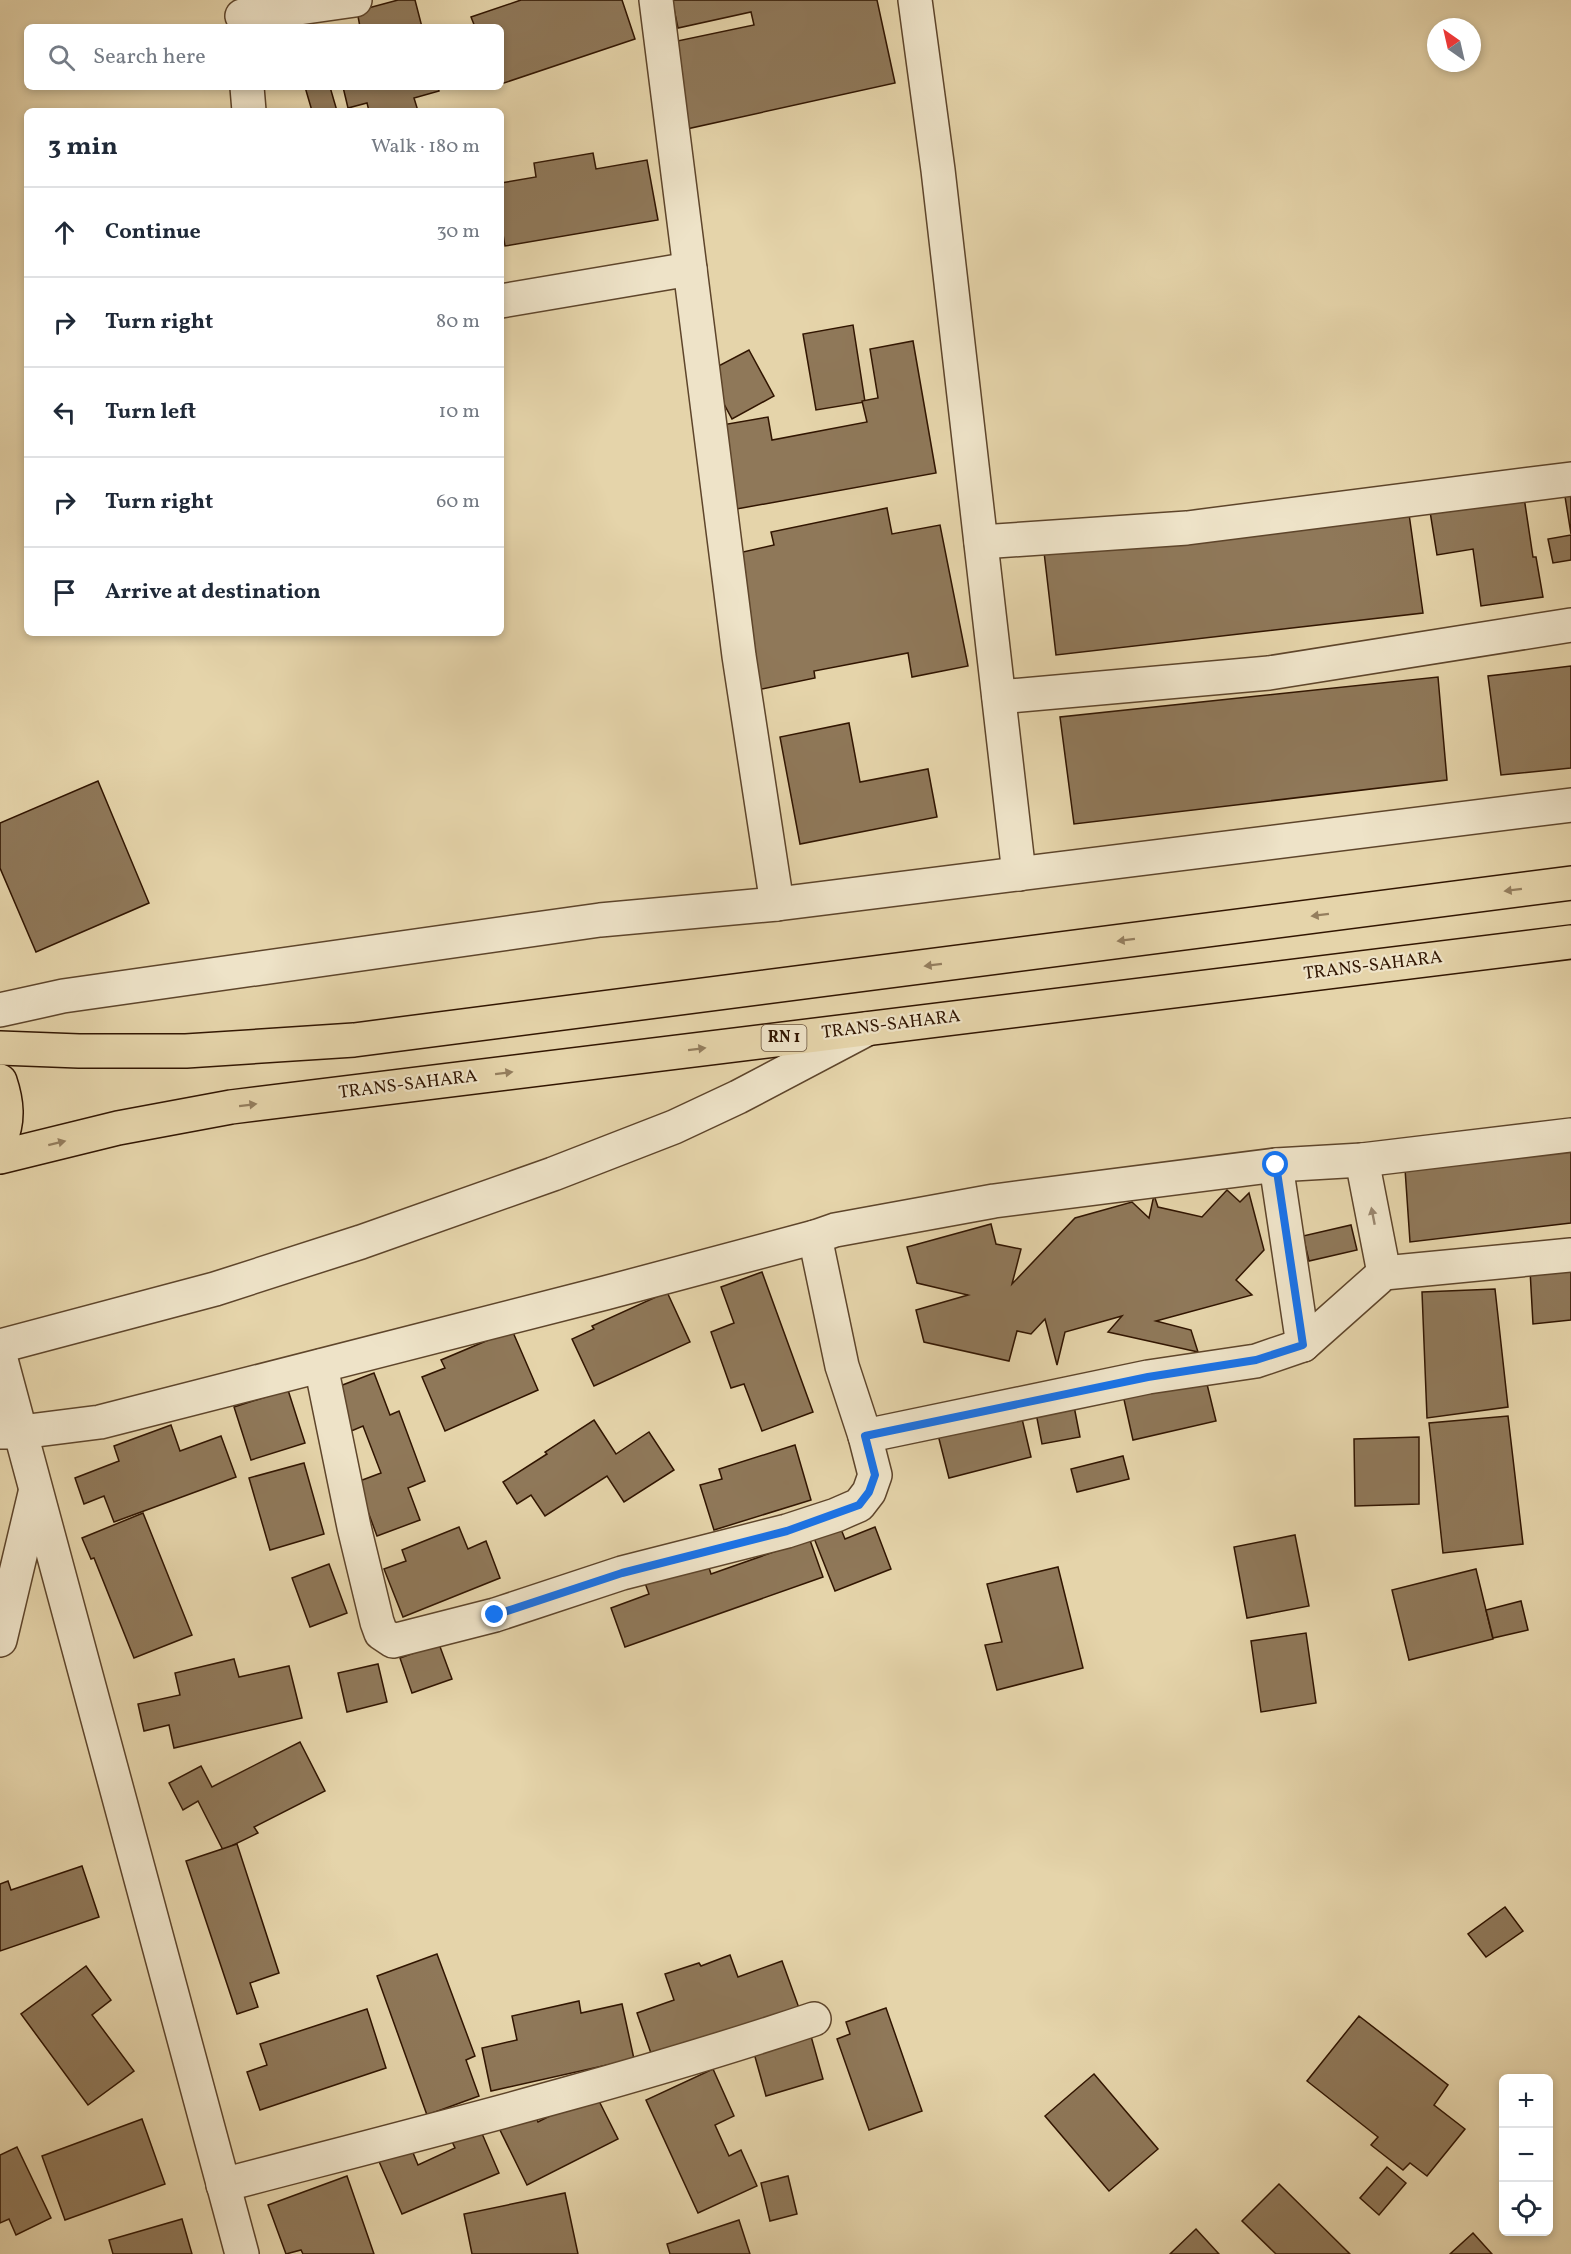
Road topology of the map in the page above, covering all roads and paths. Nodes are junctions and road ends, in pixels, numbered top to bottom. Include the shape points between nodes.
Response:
1 (355, 0) edge
2 (656, 0) edge
3 (915, 0) edge
4 (242, 14) edge
5 (247, 90) edge
6 (249, 108) edge
7 (690, 269) junction
8 (504, 300) edge
9 (1571, 479) edge
10 (981, 542) junction
11 (1571, 625) edge
12 (999, 697) junction
13 (1571, 805) edge
14 (1019, 874) junction
15 (1571, 883) edge
16 (777, 904) junction
17 (1571, 942) edge
18 (0, 1010) edge
19 (871, 1027) junction
20 (0, 1048) edge
21 (0, 1081) edge
22 (1571, 1136) edge
23 (0, 1141) edge
24 (0, 1157) edge
25 (1362, 1160) junction
26 (1276, 1165) junction
27 (815, 1237) junction
28 (1571, 1255) edge
29 (1384, 1273) junction
30 (1303, 1345) junction
31 (0, 1346) edge
32 (0, 1356) edge
33 (321, 1366) junction
34 (10, 1432) edge
35 (865, 1436) junction
36 (36, 1488) junction
37 (0, 1640) edge
38 (814, 2019) dead end
39 (224, 2185) junction
40 (242, 2254) edge

1 - 4 street
2 - 7 street
3 - 10 street
5 - 6 street
7 - 8 street
7 - 16 street via 739,656
9 - 10 street via 1187,528
10 - 12 street
11 - 12 street via 1269,673
12 - 14 street
13 - 14 street
14 - 16 street
15 -> 20 highway via 354,1040 175,1051
16 - 18 street via 600,920 63,996
17 - 19 highway, TRANS-SAHARA / RN 1
24 -> 19 highway, TRANS-SAHARA / RN 1 via 118,1128 231,1107
19 - 31 street via 674,1127 553,1174 215,1289
21 - 23 highway via 7,1113
22 - 25 street
25 - 26 street
29 -> 25 street
26 - 27 street via 994,1201
26 - 30 street
27 - 33 street
27 - 35 street via 842,1366
28 - 29 street
29 - 30 street
30 - 35 street via 1256,1360 1148,1377
32 - 34 street
33 - 34 street via 100,1422
33 - 35 street via 377,1622 381,1633 393,1641 495,1615 622,1573 787,1531 843,1512 859,1505 875,1475
34 - 36 street
36 - 37 street
36 - 39 street
38 - 39 street via 590,2088
39 - 40 street

